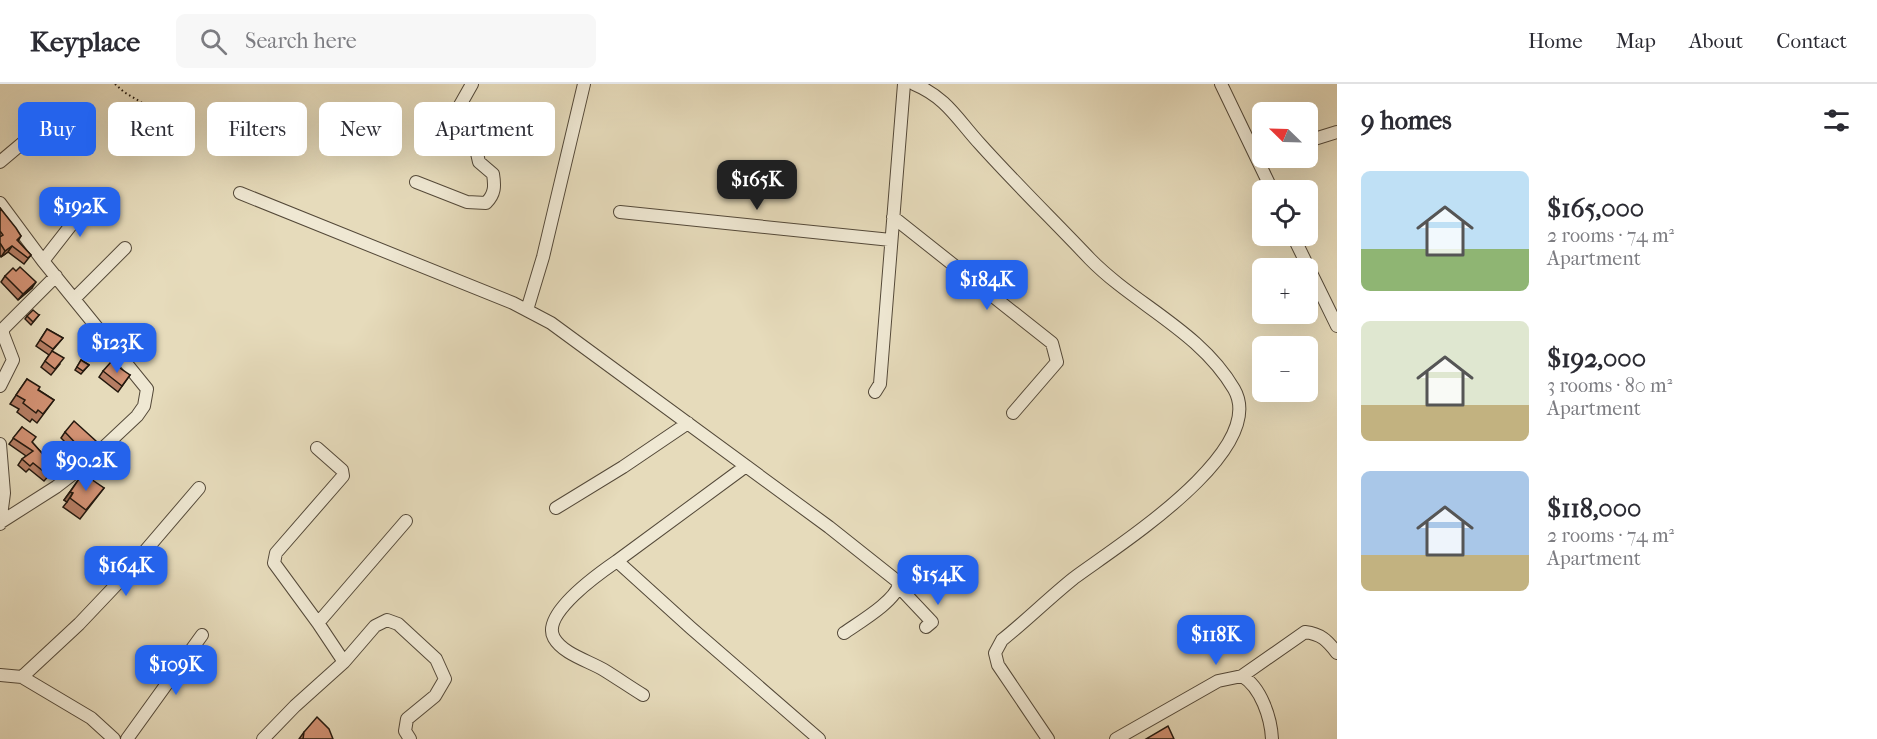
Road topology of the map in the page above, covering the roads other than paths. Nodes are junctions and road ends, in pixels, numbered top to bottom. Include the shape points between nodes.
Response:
1 (472, 84) edge
2 (584, 84) edge
3 (904, 84) edge
4 (914, 84) edge
5 (1221, 84) edge
6 (1337, 132) edge
7 (1318, 138) edge
8 (18, 147) edge
9 (0, 162) edge
10 (1267, 180) edge
11 (416, 182) dead end
12 (240, 193) dead end
13 (93, 197) dead end
14 (0, 203) edge
15 (620, 212) dead end
16 (892, 217) junction
17 (891, 240) junction
18 (1298, 246) edge
19 (125, 248) dead end
20 (43, 261) junction
21 (56, 276) junction
22 (74, 298) junction
23 (527, 310) junction
24 (1337, 326) edge
25 (0, 386) edge
26 (875, 392) dead end
27 (1013, 413) dead end
28 (688, 423) junction
29 (0, 444) edge
30 (317, 448) dead end
31 (747, 466) junction
32 (199, 488) dead end
33 (556, 508) dead end
34 (406, 521) dead end
35 (0, 523) edge
36 (617, 561) junction
37 (898, 586) junction
38 (318, 623) junction
39 (926, 627) dead end
40 (844, 633) dead end
41 (202, 635) dead end
42 (1337, 653) edge
43 (344, 662) junction
44 (0, 675) edge
45 (1242, 676) junction
46 (22, 677) junction
47 (643, 695) dead end
48 (114, 739) edge
49 (127, 739) edge
50 (263, 739) edge
51 (410, 739) edge
52 (819, 739) edge
53 (1048, 739) edge
54 (1116, 739) edge
55 (1272, 739) edge

1 - 11 street via 459,107 471,127 479,162 493,174 495,190 490,199 486,203 467,202
2 - 23 street
3 - 16 street
4 - 53 street via 940,98 1104,273 1214,360 1235,390 1239,403 1237,422 1226,444 1185,494 1002,640 995,653 998,665
5 - 10 street
6 - 7 street
8 - 9 street
12 - 23 street
13 - 20 street
14 - 20 street
15 - 17 street
16 - 17 street
16 - 27 street via 1052,343 1057,362
17 - 26 street via 880,384
18 - 24 street
19 - 22 street
20 - 21 street
21 - 22 street
21 - 25 street via 3,329 13,360
22 - 35 street via 147,389 144,406 87,463
23 - 28 street via 570,335
28 - 31 street
28 - 33 street
29 - 35 street via 4,493
30 - 38 street via 342,470 343,476 276,553 274,563
31 - 36 street
31 - 37 street via 893,577
32 - 46 street via 116,585
34 - 38 street
36 - 47 street via 575,593 554,622 553,635 567,649
36 - 52 street
37 - 39 street via 933,622
37 - 40 street via 897,592
38 - 43 street
41 - 49 street
42 - 45 street via 1325,638 1305,632
43 - 50 street
43 - 51 street via 375,626 387,620 398,624 436,659 445,679 435,696 407,719 405,731
44 - 46 street
45 - 54 street via 1218,681
45 - 55 street via 1251,681 1262,700
46 - 48 street via 91,718

